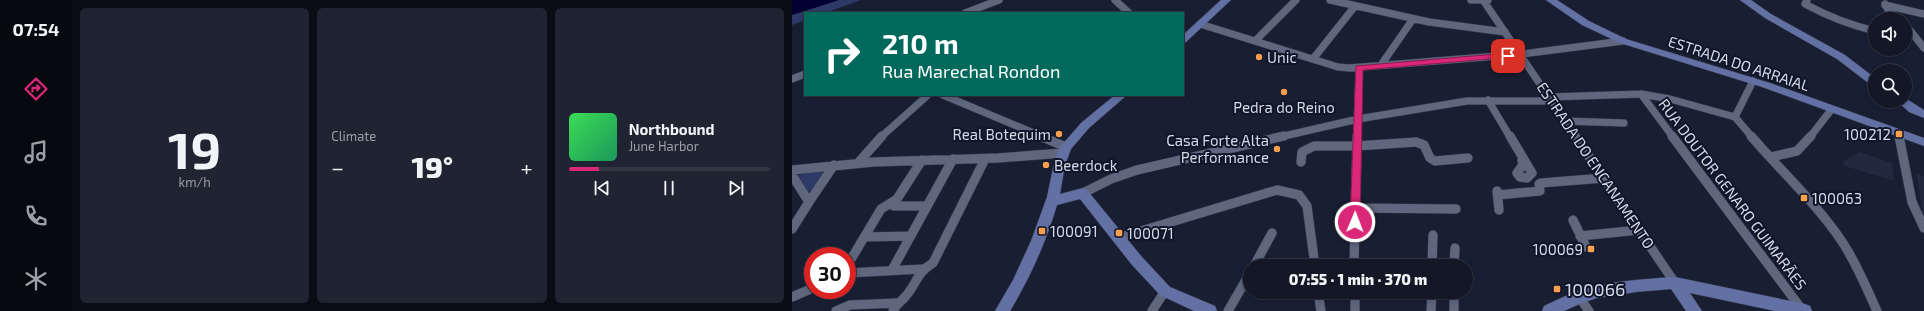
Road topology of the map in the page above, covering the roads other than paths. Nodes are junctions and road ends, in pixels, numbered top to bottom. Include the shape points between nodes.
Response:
1 (999, 0) edge
2 (1115, 0) edge
3 (1226, 0) edge
4 (1296, 0) edge
5 (1330, 0) edge
6 (1471, 0) edge
7 (1485, 0) edge
8 (1551, 0) edge
9 (1745, 0) edge
10 (1807, 2) edge
11 (1884, 3) edge
12 (1355, 6) junction
13 (968, 12) edge
14 (1128, 12) edge
15 (1890, 12) edge
16 (1924, 14) edge
17 (1413, 18) junction
18 (1200, 24) junction
19 (1868, 29) edge
20 (1505, 32) junction
21 (1912, 34) edge
22 (1912, 38) edge
23 (1184, 39) edge
24 (1916, 39) junction
25 (1255, 41) junction
26 (1623, 41) junction
27 (1924, 48) edge
28 (1522, 54) junction
29 (1313, 59) junction
30 (1381, 66) junction
31 (1359, 68) junction
32 (804, 74) edge
33 (792, 79) edge
34 (1868, 79) edge
35 (1753, 81) junction
36 (1641, 94) junction
37 (927, 96) edge
38 (945, 96) edge
39 (1121, 96) edge
40 (1551, 99) junction
41 (1488, 100) junction
42 (1912, 108) edge
43 (1831, 110) junction
44 (1924, 114) edge
45 (1735, 117) junction
46 (1358, 119) junction
47 (1565, 121) junction
48 (1624, 123) dead end
49 (1899, 134) junction
50 (1924, 142) edge
51 (1356, 146) junction
52 (1064, 150) junction
53 (1771, 157) junction
54 (1468, 158) dead end
55 (953, 159) junction
56 (985, 159) junction
57 (922, 160) junction
58 (1522, 160) dead end
59 (1301, 162) dead end
60 (858, 163) junction
61 (834, 165) junction
62 (792, 170) edge
63 (792, 175) edge
64 (1604, 178) junction
65 (1083, 193) junction
66 (1054, 196) junction
67 (809, 202) junction
68 (890, 204) junction
69 (928, 206) junction
70 (1356, 208) junction
71 (1456, 210) dead end
72 (1499, 210) dead end
73 (1573, 220) dead end
74 (1924, 228) edge
75 (792, 229) edge
76 (1639, 230) junction
77 (1272, 233) dead end
78 (1433, 235) dead end
79 (911, 236) junction
80 (1580, 236) junction
81 (865, 238) junction
82 (1118, 238) junction
83 (1586, 247) dead end
84 (1456, 248) dead end
85 (856, 252) edge
86 (1258, 259) edge
87 (1314, 259) edge
88 (1354, 259) edge
89 (1432, 259) edge
90 (1455, 259) edge
91 (923, 269) junction
92 (892, 270) junction
93 (856, 272) edge
94 (1674, 283) junction
95 (1243, 285) edge
96 (1165, 291) junction
97 (804, 292) edge
98 (792, 297) edge
99 (1579, 297) junction
100 (1319, 299) edge
101 (1355, 299) edge
102 (1432, 299) edge
103 (1454, 299) edge
104 (895, 307) edge
105 (836, 311) edge
106 (1002, 311) edge
107 (1152, 311) edge
108 (1210, 311) edge
109 (1228, 311) edge
110 (1321, 311) edge
111 (1355, 311) edge
112 (1431, 311) edge
113 (1454, 311) edge
114 (1549, 311) edge
115 (1589, 311) edge
116 (1694, 311) edge
117 (1804, 311) edge
118 (1877, 311) edge

1 - 13 street
2 - 14 street
3 - 18 main road
4 - 25 street
5 - 12 street
6 - 7 street
7 - 20 street, ESTRADA DO ENCANAMENTO
8 - 26 main road, ESTRADA DO ARRAIAL via 1583,23
9 - 34 main road via 1840,57
10 - 19 street via 1844,22
11 - 15 street
11 - 16 street
12 - 17 street
12 - 29 street
17 - 20 street
17 - 30 street
18 - 23 main road
18 - 25 street
20 - 28 street, ESTRADA DO ENCANAMENTO
21 - 24 street
22 - 24 street
24 - 27 street
25 - 29 street
26 - 28 street
26 - 35 main road, ESTRADA DO ARRAIAL
28 - 30 street
28 - 40 street, ESTRADA DO ENCANAMENTO
29 - 31 street via 1338,67
30 - 31 street
31 - 46 street
32 - 33 street
35 - 43 main road, ESTRADA DO ARRAIAL
35 - 45 street
36 - 40 street
36 - 45 street via 1670,99
36 - 117 street, RUA DOUTOR GENARO GUIMARÃES
37 - 60 street via 878,140
38 - 52 street
39 - 52 main road via 1074,137
40 - 41 street
40 - 47 street, ESTRADA DO ENCANAMENTO
41 - 46 street
41 - 58 street
42 - 44 main road
43 - 49 main road, ESTRADA DO ARRAIAL
43 - 53 street via 1797,151
45 - 53 street
46 - 51 street
46 - 65 street via 1137,170
47 - 48 street
47 - 64 street, ESTRADA DO ENCANAMENTO
49 - 50 main road, ESTRADA DO ARRAIAL
49 - 74 street via 1912,202
51 - 54 street via 1418,142 1424,145 1430,158 1435,162
51 - 59 street via 1310,148 1302,152
51 - 70 street
52 - 56 street
52 - 66 main road
53 - 118 street via 1841,240
55 - 56 street
55 - 57 street
55 - 69 street
56 - 91 street via 935,260
57 - 60 street
57 - 68 street via 897,199
60 - 61 street
61 - 62 street
61 - 67 street
63 - 67 street
64 - 72 street via 1541,183 1540,191 1497,193
64 - 76 street, ESTRADA DO ENCANAMENTO
65 - 66 main road
65 - 82 main road
66 - 106 main road via 1029,262
67 - 75 street
68 - 69 street
68 - 81 street via 881,209
69 - 79 street
70 - 71 street
70 - 88 street
73 - 80 street
76 - 80 street
76 - 94 street, ESTRADA DO ENCANAMENTO
77 - 86 street
78 - 89 street
79 - 81 street
79 - 92 street
80 - 83 street
81 - 85 street
82 - 87 street via 1277,190 1299,196 1307,206
82 - 96 main road
84 - 90 street
91 - 92 street
91 - 104 street via 905,298
92 - 93 street
94 - 99 main road via 1613,289
94 - 116 main road, ESTRADA DO ENCANAMENTO
94 - 117 main road
95 - 109 street
96 - 107 street
96 - 108 main road
97 - 98 street
99 - 114 main road
99 - 115 street
100 - 110 street
101 - 111 street
102 - 112 street
103 - 113 street
104 - 105 street via 850,305

